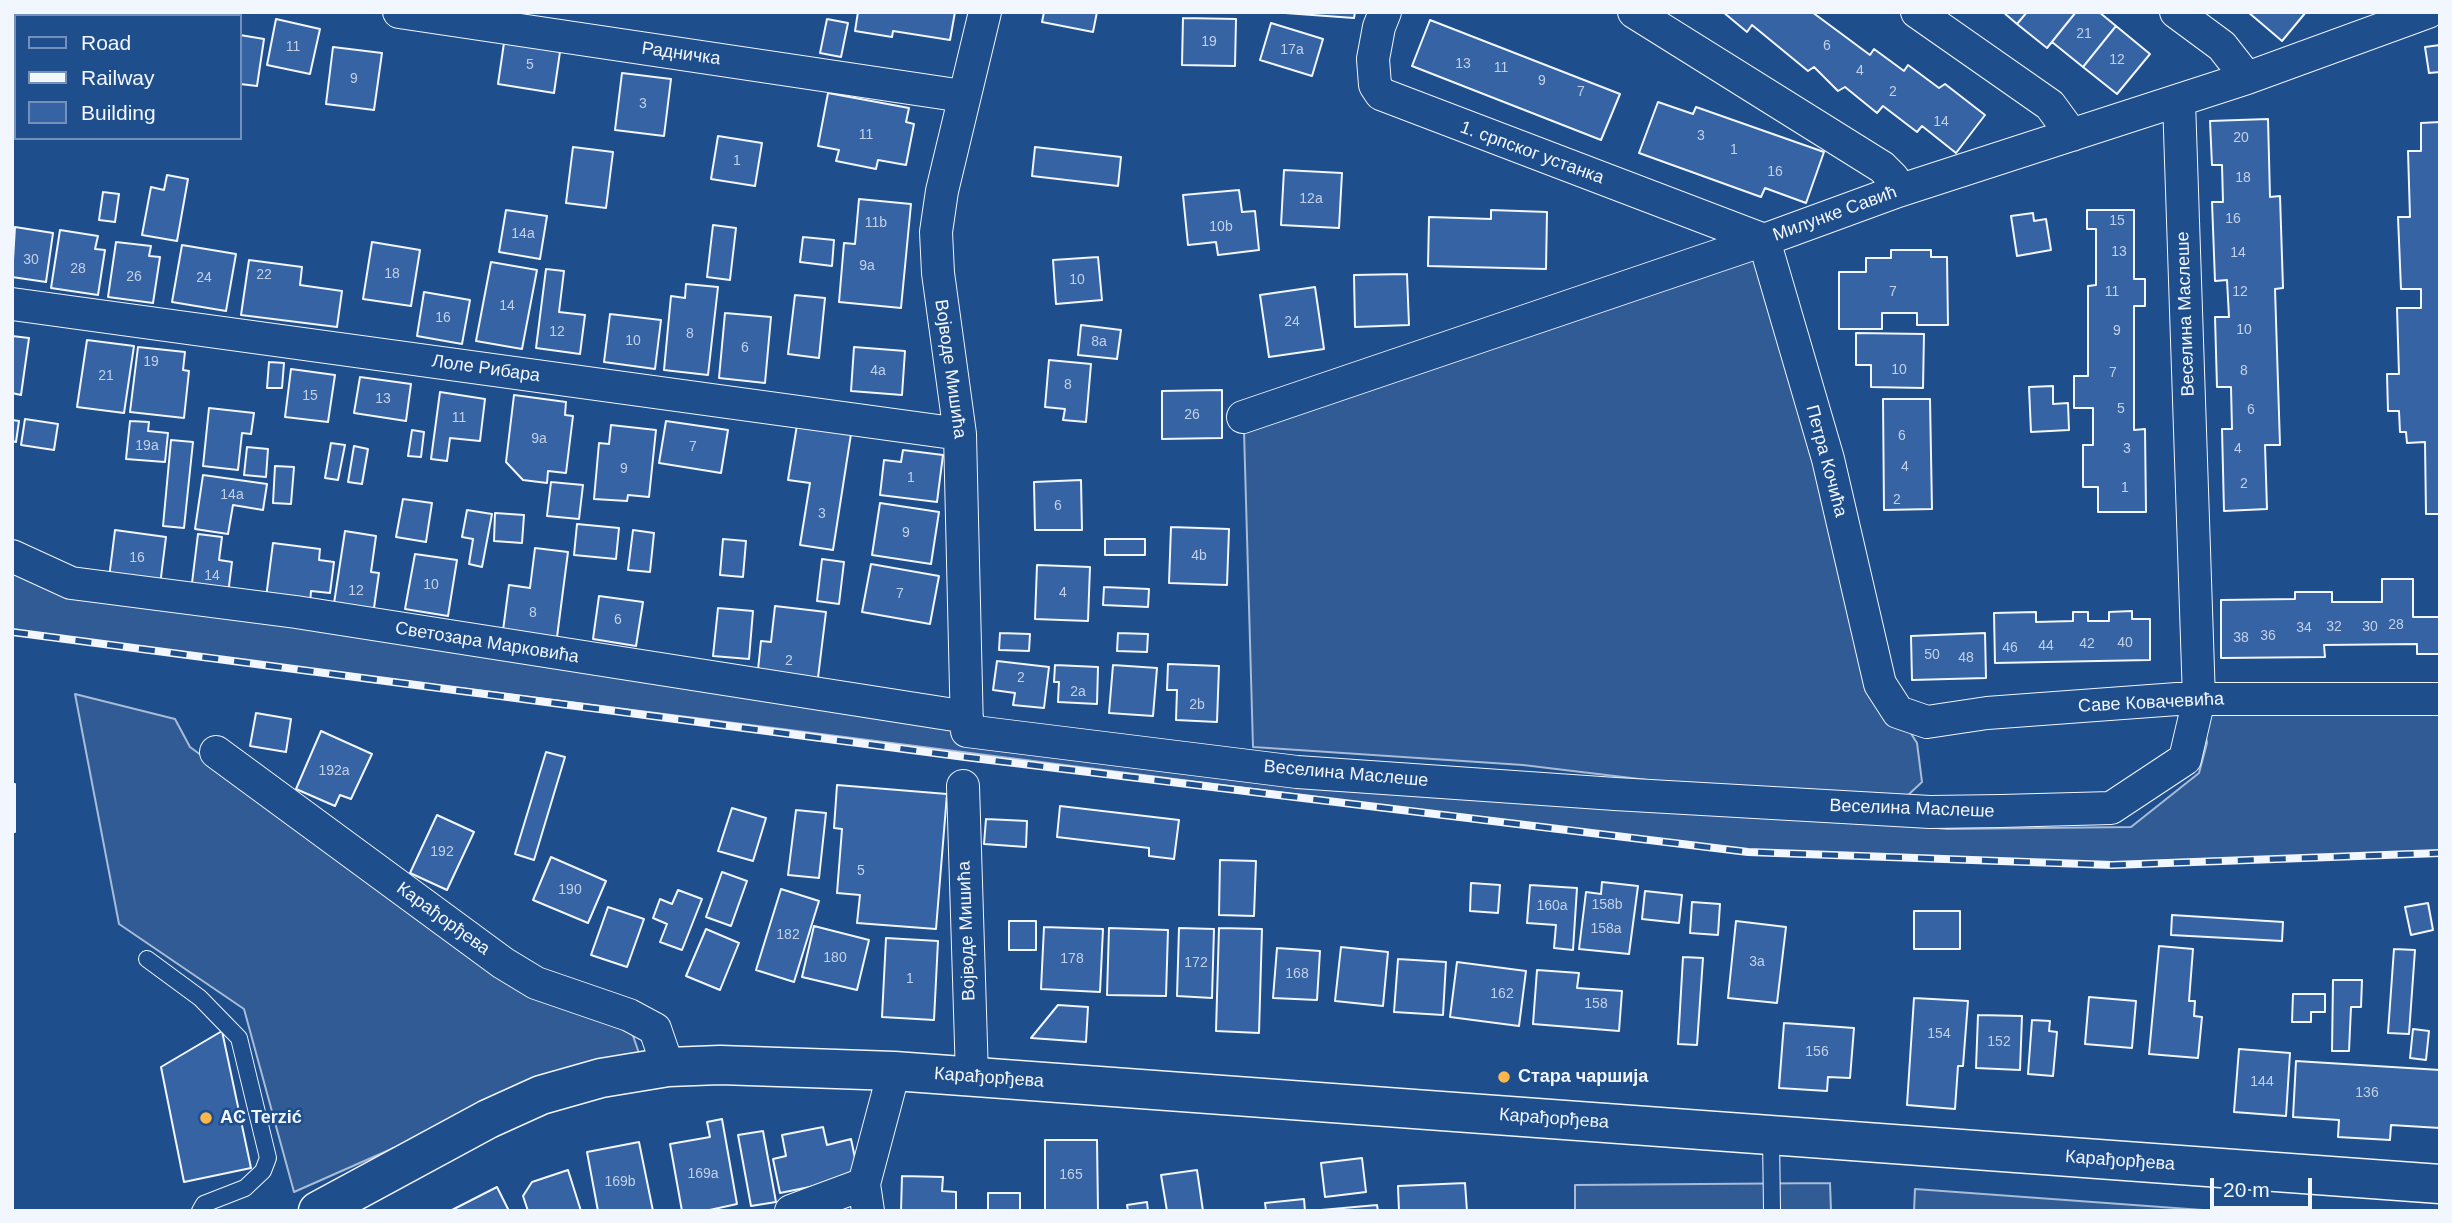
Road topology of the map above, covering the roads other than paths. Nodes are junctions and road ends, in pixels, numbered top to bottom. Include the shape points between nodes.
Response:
1 (399, 12) edge
2 (985, 12) edge
3 (1385, 12) edge
4 (1634, 12) edge
5 (1917, 12) edge
6 (2176, 12) edge
7 (2411, 15) edge
8 (2247, 78) junction
9 (963, 96) junction
10 (2179, 101) junction
11 (2072, 135) junction
12 (1898, 191) junction
13 (1764, 240) junction
14 (12, 304) edge
15 (1243, 417) dead end
16 (960, 434) junction
17 (12, 556) edge
18 (1880, 684) joint
19 (2199, 699) junction
20 (2440, 699) edge
21 (967, 724) junction
22 (216, 752) dead end
23 (963, 786) dead end
24 (147, 960) dead end
25 (668, 1067) junction
26 (894, 1071) junction
27 (971, 1076) junction
28 (1771, 1135) junction
29 (2440, 1184) edge
30 (866, 1197) edge
31 (200, 1211) edge
32 (318, 1211) edge
33 (791, 1211) edge
34 (1772, 1211) edge

1 - 9 street, Радничка
2 - 9 street, Војводе Мишића
3 - 13 street, 1. српског устанка via 1373,59 1375,85 1381,94
4 - 12 street via 1882,167
5 - 11 street via 2050,105
6 - 8 street via 2222,46
7 - 8 street, Милунке Савић
8 - 10 street, Милунке Савић
9 - 16 street, Војводе Мишића via 936,232
10 - 11 street, Милунке Савић
10 - 19 street, Веселина Маслеше
11 - 12 street, Милунке Савић
12 - 13 street, Милунке Савић
13 - 15 street, Милунке Савић
13 - 18 street, Петра Кочића via 1828,459
14 - 16 street, Лоле Рибара
16 - 21 street, Војводе Мишића
17 - 21 street, Светозара Марковића via 71,583 296,612
18 - 19 street, Саве Ковачевића via 1898,712 1927,722 1987,713
19 - 20 street, Саве Ковачевића
19 - 21 street, Веселина Маслеше via 2185,758 2111,808 2015,811 1902,810 1297,772
22 - 25 street, Карађорђева via 503,963 536,983 629,1015 654,1029
23 - 27 street, Војводе Мишића
24 - 31 lane via 200,998 239,1038 268,1158 263,1171 245,1188 204,1204
25 - 26 street, Карађорђева via 781,1065
25 - 32 street, Карађорђева via 601,1078 541,1095
26 - 27 street, Карађорђева
26 - 30 street
27 - 28 street, Карађорђева
28 - 29 street, Карађорђева
28 - 34 lane
30 - 33 street

